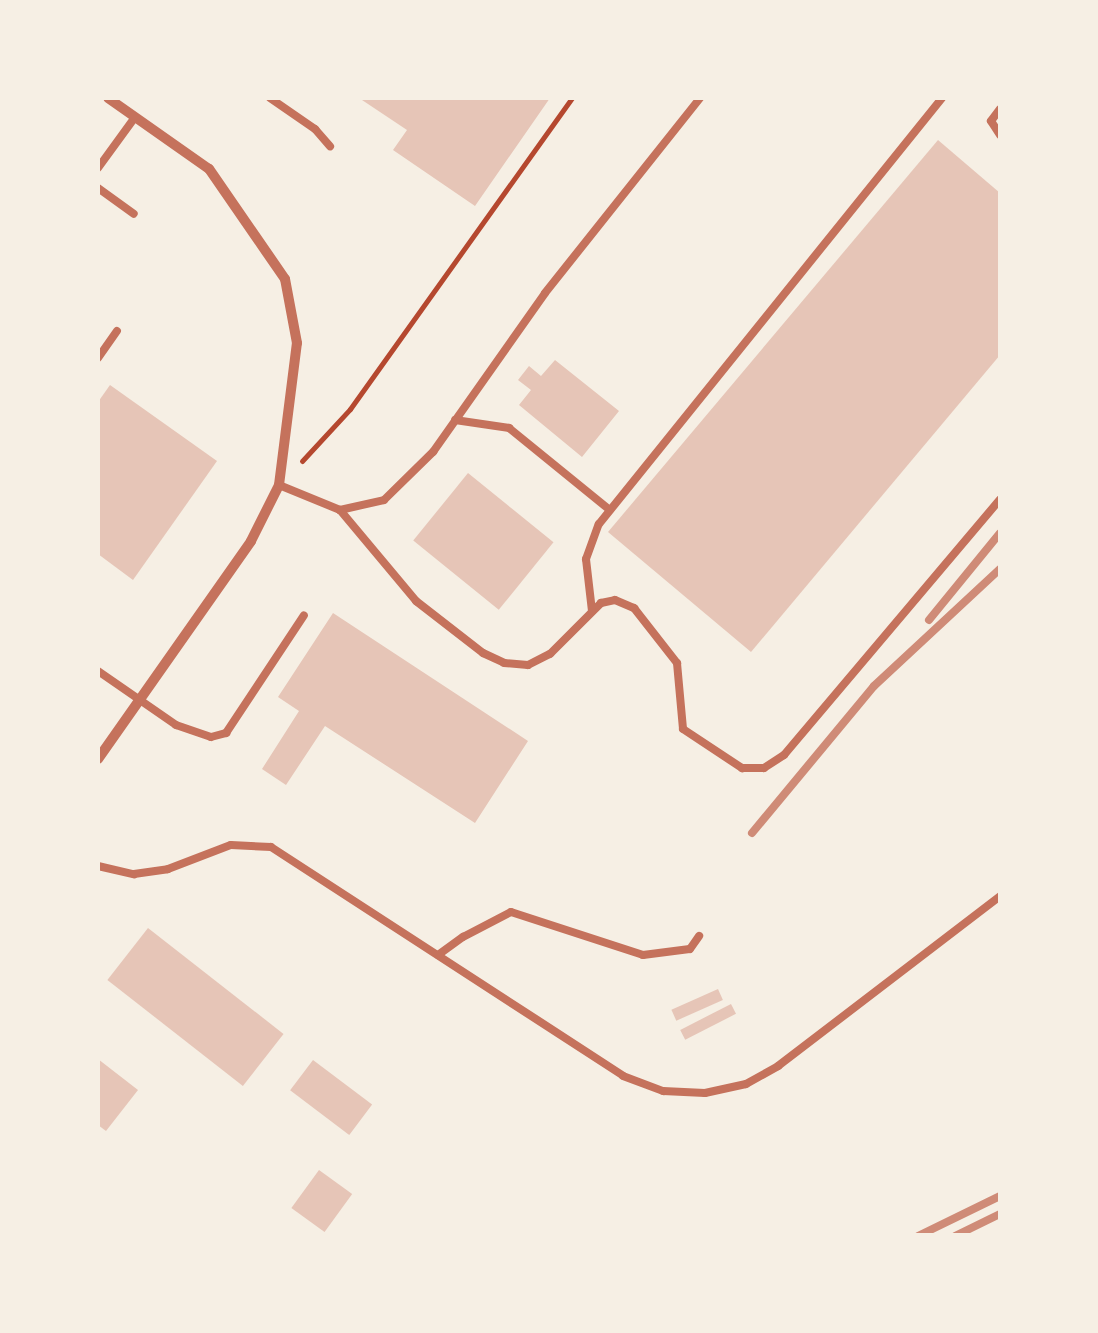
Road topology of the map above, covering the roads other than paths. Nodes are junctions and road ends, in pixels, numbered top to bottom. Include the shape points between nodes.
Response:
1 (108, 98) edge
2 (270, 98) edge
3 (700, 98) edge
4 (942, 98) edge
5 (1000, 110) edge
6 (135, 117) junction
7 (1000, 136) edge
8 (330, 146) dead end
9 (98, 168) edge
10 (98, 188) edge
11 (134, 214) dead end
12 (117, 330) dead end
13 (98, 358) edge
14 (456, 420) junction
15 (279, 484) junction
16 (1000, 499) edge
17 (340, 510) junction
18 (610, 510) junction
19 (592, 611) junction
20 (304, 616) dead end
21 (98, 671) edge
22 (138, 700) junction
23 (98, 759) edge
24 (98, 866) edge
25 (1000, 896) edge
26 (698, 936) dead end
27 (438, 956) junction

1 - 6 street
2 - 8 lane
3 - 14 lane via 557,278
4 - 18 lane
5 - 7 lane via 991,122
6 - 9 lane
6 - 15 street via 209,169 285,280 297,342
10 - 11 lane
12 - 13 lane
14 - 17 lane via 384,500
14 - 18 lane via 509,428
15 - 17 lane
15 - 22 street via 252,541
16 - 19 lane via 784,755 764,768 742,768 683,728 677,663 634,608 615,600
17 - 19 lane via 416,601 504,663 528,665 550,654
18 - 19 lane via 588,544
20 - 22 lane via 226,733 190,732
21 - 22 lane
22 - 23 street
24 - 27 lane via 134,874 232,845 271,846
25 - 27 lane via 778,1066 746,1084 705,1093 662,1091 623,1076
26 - 27 lane via 690,950 643,955 511,912

